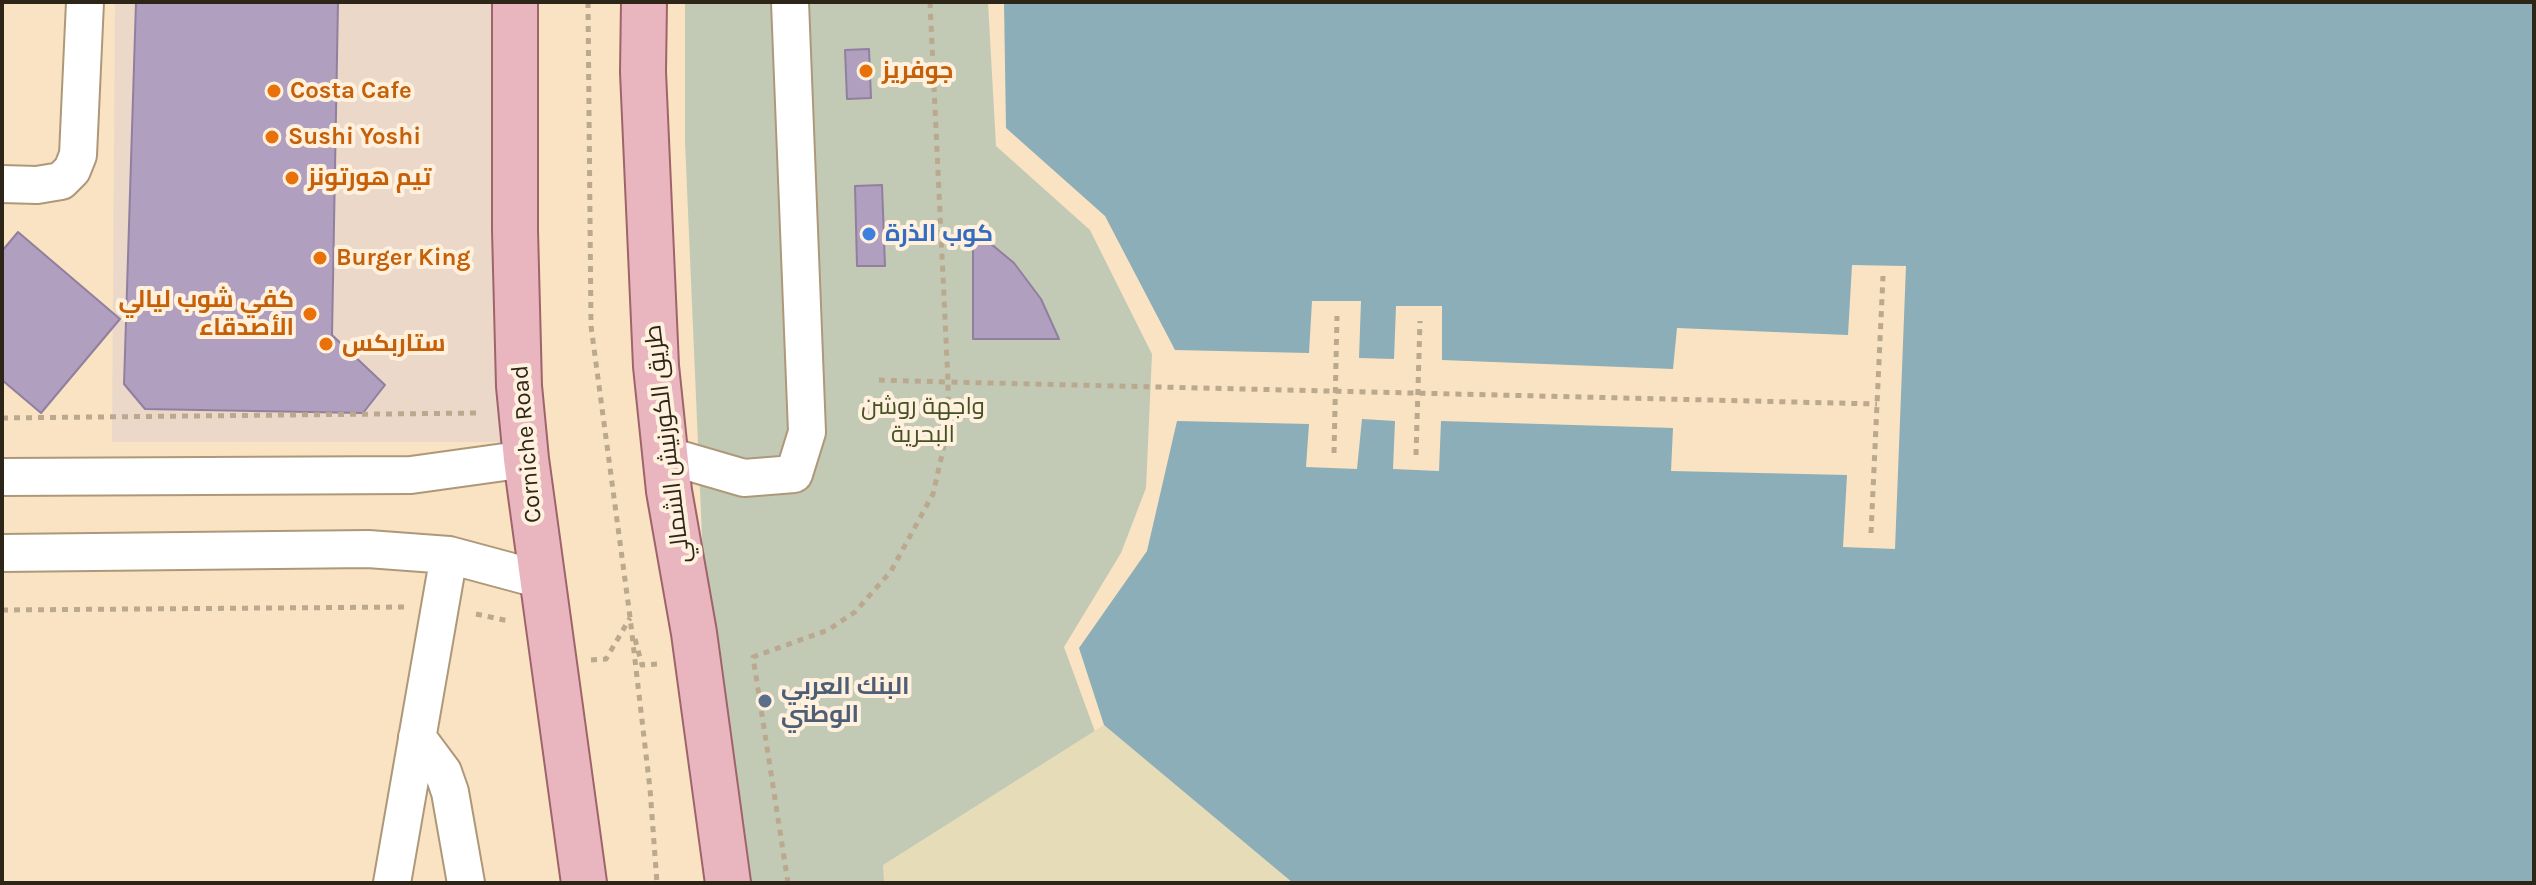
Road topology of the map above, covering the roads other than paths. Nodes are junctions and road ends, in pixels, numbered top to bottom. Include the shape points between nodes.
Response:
1 (85, 2) edge
2 (515, 2) edge
3 (790, 2) edge
4 (648, 6) edge
5 (2, 184) edge
6 (665, 455) junction
7 (526, 459) junction
8 (2, 477) edge
9 (2, 553) edge
10 (449, 555) junction
11 (542, 580) junction
12 (417, 737) junction
13 (392, 883) edge
14 (466, 883) edge
15 (584, 883) edge
16 (728, 883) edge

1 - 5 street via 78,155 72,170 61,181
2 - 7 main road, Corniche Road via 515,230
3 - 6 street via 807,432 794,474 744,478
4 - 6 main road, طريق الكورنيش الشمالي via 643,72 647,212
6 - 16 main road, طريق الكورنيش الشمالي
7 - 8 street via 411,475
7 - 11 main road, Corniche Road
9 - 10 street via 368,549
10 - 11 street
10 - 12 street
11 - 15 main road, Corniche Road
12 - 13 street
12 - 14 street via 443,772 450,792

